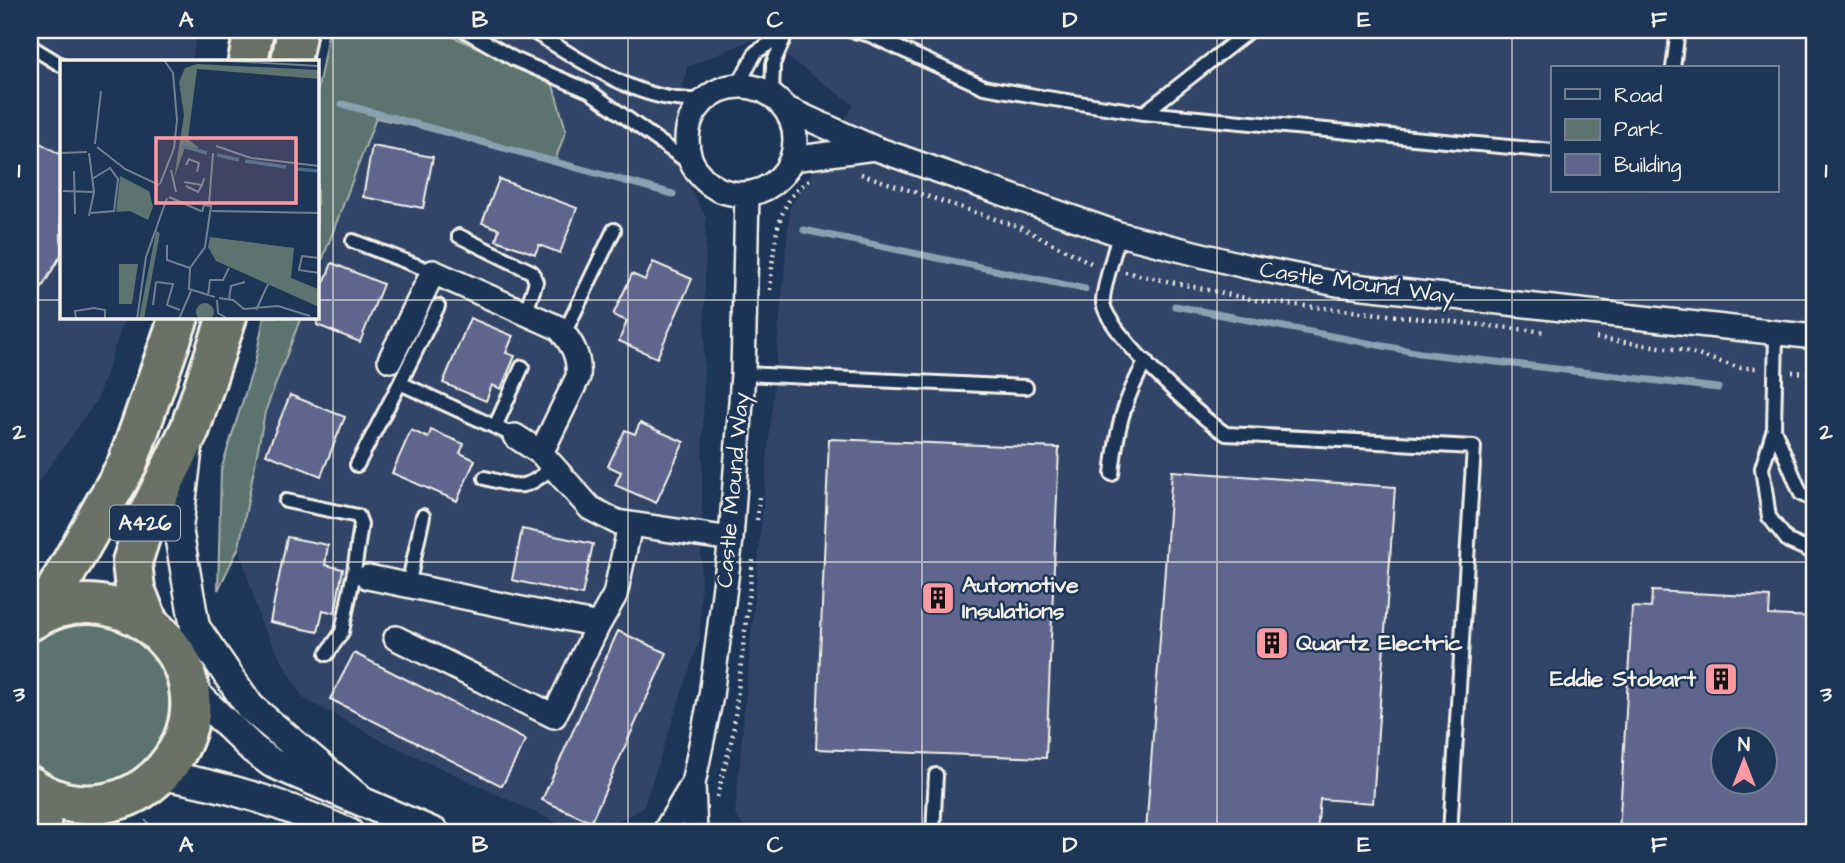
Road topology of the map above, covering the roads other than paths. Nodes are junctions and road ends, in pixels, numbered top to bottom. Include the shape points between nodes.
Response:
1 (254, 30) edge
2 (297, 30) edge
3 (464, 30) edge
4 (530, 30) edge
5 (789, 30) edge
6 (850, 30) edge
7 (1250, 30) edge
8 (1678, 30) edge
9 (30, 46) edge
10 (248, 60) edge
11 (292, 60) edge
12 (60, 64) edge
13 (1673, 66) edge
14 (738, 85) junction
15 (705, 99) junction
16 (779, 101) junction
17 (1144, 113) junction
18 (874, 148) junction
19 (1551, 151) edge
20 (792, 159) junction
21 (692, 165) junction
22 (747, 194) junction
23 (614, 230) dead end
24 (1119, 234) junction
25 (459, 236) dead end
26 (353, 241) dead end
27 (433, 272) junction
28 (438, 306) dead end
29 (526, 311) junction
30 (179, 318) edge
31 (227, 318) edge
32 (1776, 332) junction
33 (564, 334) junction
34 (1815, 337) edge
35 (390, 360) dead end
36 (1146, 361) junction
37 (522, 367) dead end
38 (743, 374) junction
39 (400, 383) junction
40 (1026, 387) dead end
41 (190, 429) junction
42 (1774, 429) junction
43 (505, 431) junction
44 (547, 460) junction
45 (357, 465) dead end
46 (1112, 474) dead end
47 (485, 478) dead end
48 (286, 501) dead end
49 (1815, 501) edge
50 (423, 516) dead end
51 (630, 525) junction
52 (731, 539) junction
53 (1815, 553) edge
54 (361, 575) junction
55 (408, 586) junction
56 (33, 618) edge
57 (148, 622) junction
58 (598, 625) junction
59 (396, 638) dead end
60 (327, 654) dead end
61 (188, 686) junction
62 (936, 775) dead end
63 (693, 784) junction
64 (148, 785) junction
65 (36, 790) edge
66 (358, 798) junction
67 (41, 833) edge
68 (113, 833) edge
69 (349, 833) edge
70 (436, 833) edge
71 (664, 833) edge
72 (695, 833) edge
73 (933, 833) edge
74 (1450, 833) edge

1 - 10 highway
2 - 11 highway
3 - 21 lane via 514,59 589,91
4 - 15 lane via 641,93 663,99
5 - 14 lane via 756,52
5 - 16 lane via 773,64
6 - 17 lane via 870,34 984,87
7 - 17 lane
8 - 13 lane
9 - 12 lane
14 - 15 street
14 - 16 street via 756,87
15 - 21 street via 687,130
16 - 18 street, Castle Mound Way
16 - 20 street via 793,124
17 - 19 lane
18 - 20 street, Castle Mound Way
18 - 24 street, Castle Mound Way
20 - 22 street via 770,186
21 - 22 street via 715,188
22 - 38 street, Castle Mound Way
23 - 33 lane
24 - 32 street, Castle Mound Way via 1337,284
24 - 36 lane via 1103,302 1117,332
25 - 29 lane via 532,272 536,282
26 - 27 lane
27 - 29 street
27 - 35 street
28 - 39 lane
29 - 33 street
30 - 56 highway, A426 via 127,465
31 - 41 highway, A426
32 - 34 street, Castle Mound Way
32 - 42 lane
33 - 44 street via 579,363 578,377
36 - 46 lane via 1118,422
36 - 74 lane via 1205,420 1226,434 1474,447
37 - 43 lane
38 - 40 lane
38 - 52 street, Castle Mound Way
39 - 43 lane
39 - 45 lane
41 - 57 highway, A426 via 146,519 132,562 135,589
41 - 66 street via 178,529 195,627 250,707
42 - 49 lane via 1801,494
42 - 53 lane via 1762,468 1769,517 1788,541
43 - 44 street
44 - 47 lane via 533,485 520,487
44 - 51 street via 590,508
48 - 54 lane via 358,516
50 - 55 lane
51 - 52 street
51 - 58 street via 615,596
52 - 63 street, Castle Mound Way
54 - 55 street
54 - 60 lane via 342,632
55 - 58 street
56 - 57 highway via 69,604 97,603 124,609
57 - 61 highway via 174,650
58 - 59 street via 554,716
61 - 64 highway via 189,718 179,749
61 - 66 street via 272,763
62 - 73 lane
63 - 71 street, Castle Mound Way
63 - 72 street, Castle Mound Way
64 - 65 highway via 105,804 72,804
64 - 68 highway
64 - 69 street via 214,783 281,804
65 - 67 highway
66 - 70 street

